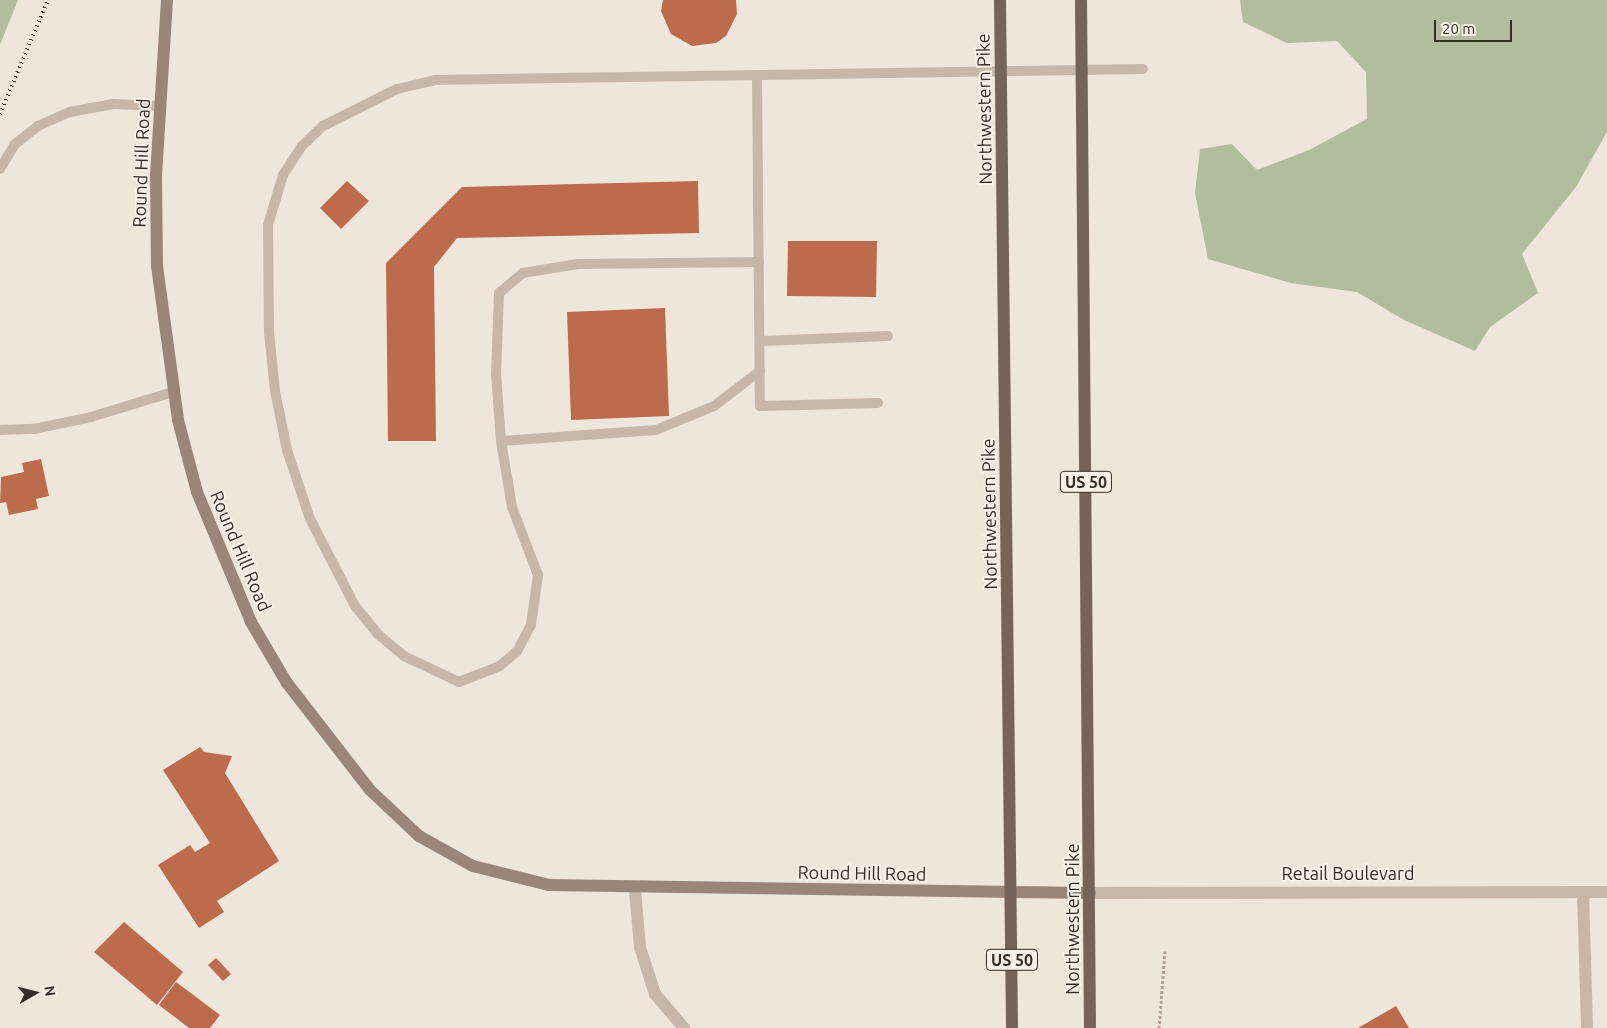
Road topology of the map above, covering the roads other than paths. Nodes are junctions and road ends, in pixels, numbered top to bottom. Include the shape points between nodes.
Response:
1 (167, 0) edge
2 (1000, 0) edge
3 (1081, 0) edge
4 (1143, 69) dead end
5 (1082, 70) junction
6 (1001, 73) junction
7 (757, 78) junction
8 (160, 106) junction
9 (0, 169) edge
10 (759, 262) junction
11 (888, 336) dead end
12 (760, 341) junction
13 (760, 370) junction
14 (173, 392) junction
15 (878, 404) dead end
16 (0, 430) edge
17 (501, 441) junction
18 (635, 890) junction
19 (1583, 892) junction
20 (1607, 892) edge
21 (1011, 893) junction
22 (1090, 893) junction
23 (684, 1028) edge
24 (1012, 1028) edge
25 (1090, 1028) edge
26 (1587, 1028) edge

1 - 8 street, Round Hill Road
2 - 6 main road, Northwestern Pike / US 50
3 - 5 main road, Northwestern Pike / US 50
4 - 5 lane
5 - 6 lane
5 - 22 main road, Northwestern Pike / US 50
6 - 7 lane
6 - 21 main road, Northwestern Pike / US 50
7 - 10 lane
7 - 17 lane via 435,80 361,104 323,126 302,146 283,175 268,225 269,332 288,450 310,519 355,606 404,656 448,679 480,677 500,666 517,651 537,606 534,556 512,507
8 - 9 lane via 113,104 70,112 38,126 15,144
8 - 14 street, Round Hill Road via 157,266
10 - 12 lane
10 - 17 lane via 578,264 523,273 499,293 496,374
11 - 12 lane
12 - 13 lane
13 - 15 lane via 760,406
13 - 17 lane via 714,406 656,430
14 - 16 lane via 91,417
14 - 18 street, Round Hill Road via 197,492 251,622 287,683 370,790 419,836 473,866 549,886
18 - 21 street, Round Hill Road
18 - 23 street via 640,947 656,994
19 - 20 street, Retail Boulevard
19 - 22 street, Retail Boulevard
19 - 26 street
21 - 22 street, Round Hill Road
21 - 24 main road, Northwestern Pike / US 50
22 - 25 main road, Northwestern Pike / US 50

